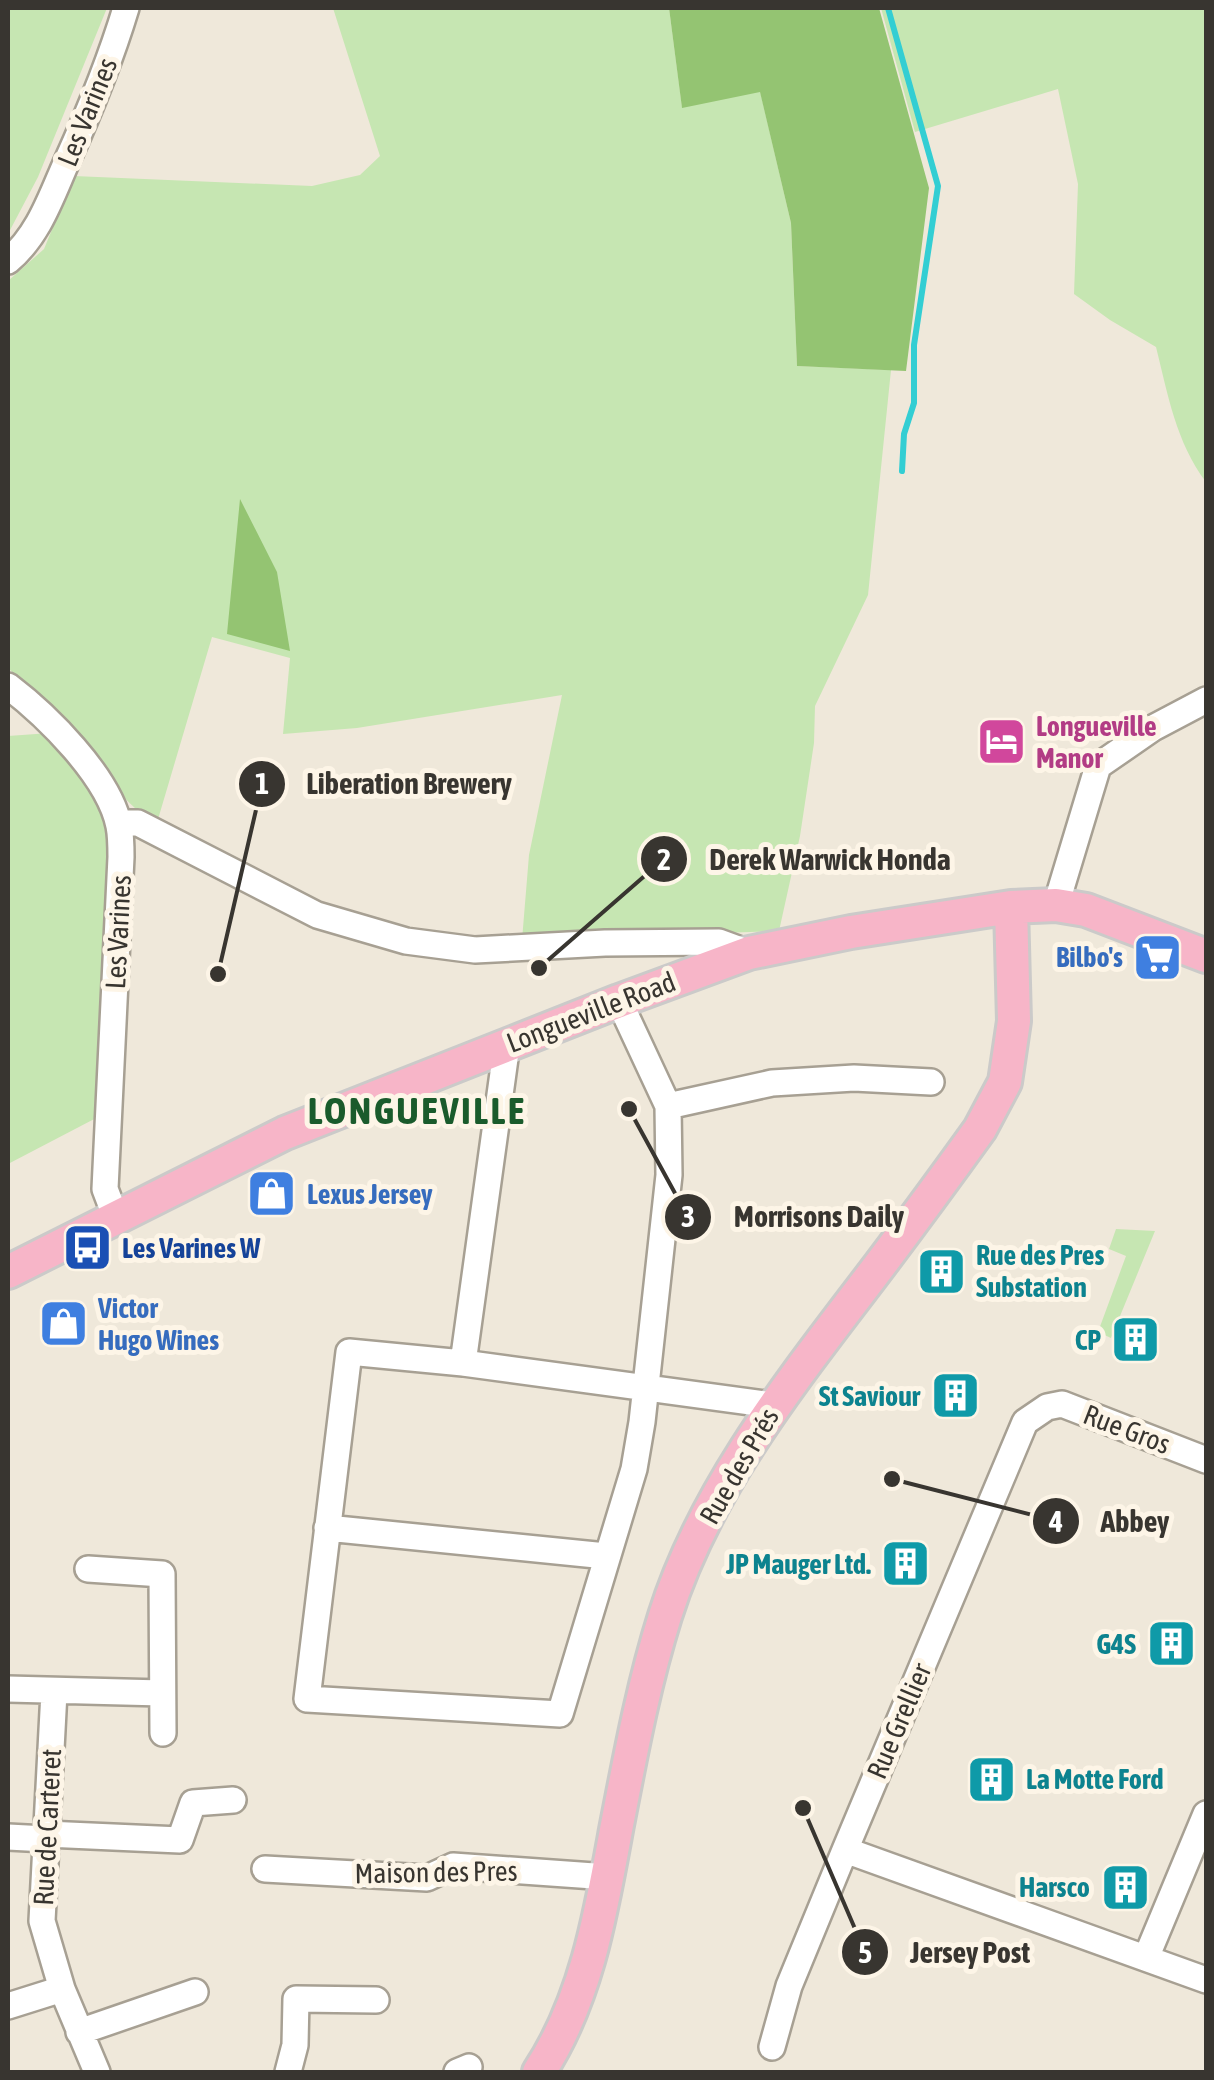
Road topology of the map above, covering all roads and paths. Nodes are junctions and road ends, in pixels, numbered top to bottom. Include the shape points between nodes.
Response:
1 (126, 8) edge
2 (8, 261) edge
3 (8, 686) edge
4 (1206, 700) edge
5 (119, 824) junction
6 (1056, 905) junction
7 (1011, 907) junction
8 (750, 953) junction
9 (1206, 956) edge
10 (619, 1001) junction
11 (508, 1044) junction
12 (931, 1082) dead end
13 (668, 1106) junction
14 (116, 1218) junction
15 (8, 1272) edge
16 (463, 1362) junction
17 (646, 1386) junction
18 (773, 1405) junction
19 (1047, 1407) joint
20 (1206, 1460) edge
21 (327, 1528) junction
22 (606, 1556) junction
23 (88, 1569) dead end
24 (8, 1689) edge
25 (54, 1692) junction
26 (162, 1693) junction
27 (164, 1733) dead end
28 (233, 1800) dead end
29 (1206, 1814) edge
30 (46, 1836) junction
31 (8, 1837) edge
32 (844, 1850) junction
33 (265, 1869) dead end
34 (608, 1876) junction
35 (1146, 1958) junction
36 (1206, 1980) edge
37 (62, 1989) junction
38 (195, 1992) dead end
39 (376, 2000) dead end
40 (8, 2006) edge
41 (79, 2032) junction
42 (772, 2047) dead end
43 (97, 2072) edge
44 (288, 2072) edge
45 (538, 2072) edge

1 - 2 street, Les Varines via 107,72 40,222
3 - 5 street, Les Varines via 54,726 101,784
4 - 6 street via 1098,766
5 - 8 street via 138,824 317,915 406,941 475,950 719,942
5 - 14 street, Les Varines via 105,1189
6 - 7 main road, Longueville Road
6 - 9 main road, Longueville Road
7 - 8 main road, Longueville Road
7 - 18 main road, Rue des Prés via 1014,1021 1005,1082 980,1129
8 - 10 main road, Longueville Road
10 - 11 main road, Longueville Road
10 - 13 street
11 - 14 main road, Longueville Road via 285,1133
11 - 16 street
12 - 13 street via 772,1083
13 - 17 street via 669,1175
14 - 15 main road, Longueville Road
16 - 17 street
16 - 21 street via 349,1352
17 - 18 street
17 - 22 street via 634,1469
18 - 34 main road, Rue des Prés via 708,1514 666,1614
19 - 20 street, Rue Gros via 1062,1404
19 - 32 street, Rue Grellier via 1026,1422
21 - 22 street
21 - 22 street via 307,1699 560,1714
23 - 26 street via 162,1574
24 - 25 street
25 - 26 street
25 - 30 street, Rue de Carteret
26 - 27 street
28 - 30 street via 193,1803 180,1840
29 - 35 street
30 - 31 street
30 - 37 street, Rue de Carteret via 42,1921
32 - 35 street
32 - 42 street, Rue Grellier
33 - 34 street, Maison des Pres via 427,1878 453,1866
34 - 45 main road, Rue des Prés via 571,2013
35 - 36 street
37 - 40 street
37 - 41 street, Rue de Carteret
38 - 41 street
39 - 44 street via 296,1998
41 - 43 street, Rue de Carteret

